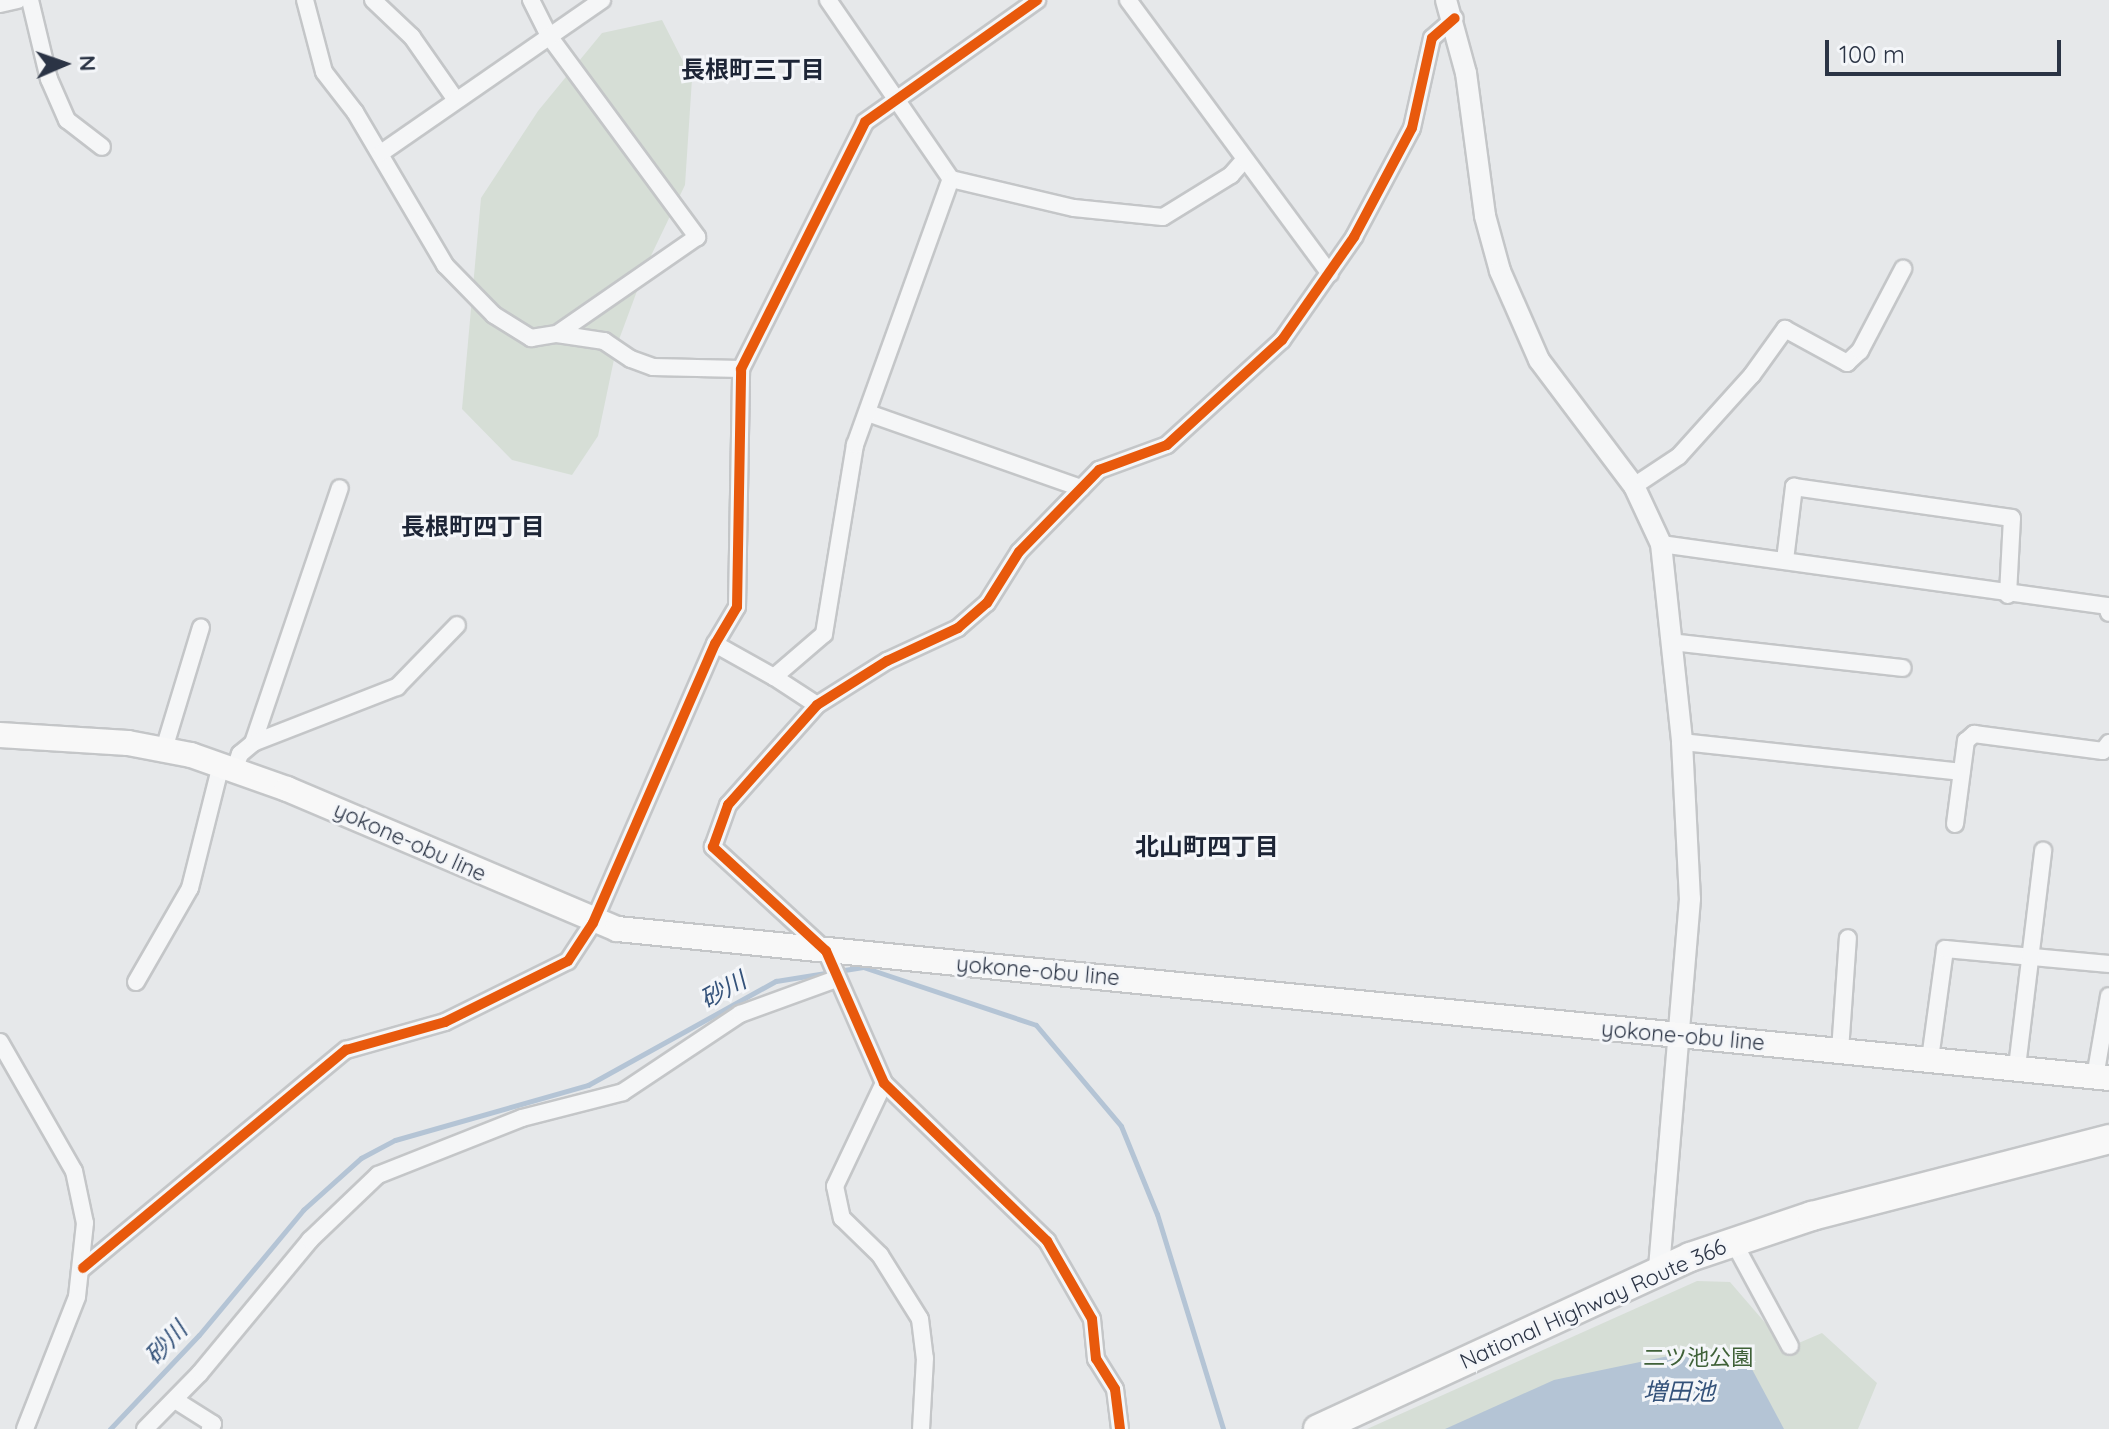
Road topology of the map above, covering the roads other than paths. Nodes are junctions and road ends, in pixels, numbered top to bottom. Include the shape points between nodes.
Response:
1 (18, 0) edge
2 (30, 0) edge
3 (305, 0) edge
4 (373, 0) edge
5 (531, 0) edge
6 (602, 0) edge
7 (828, 0) edge
8 (1037, 0) edge
9 (1128, 0) edge
10 (0, 4) edge
11 (1451, 9) edge
12 (549, 36) junction
13 (894, 97) junction
14 (456, 100) junction
15 (102, 147) dead end
16 (381, 153) junction
17 (1244, 160) junction
18 (951, 179) junction
19 (1903, 269) dead end
20 (1330, 274) junction
21 (557, 334) junction
22 (741, 369) junction
23 (868, 413) junction
24 (1634, 486) junction
25 (340, 488) dead end
26 (1081, 488) junction
27 (1661, 544) junction
28 (1785, 560) junction
29 (2008, 595) junction
30 (2109, 613) edge
31 (457, 625) dead end
32 (201, 627) dead end
33 (1671, 642) junction
34 (715, 644) junction
35 (1903, 668) dead end
36 (774, 677) junction
37 (817, 705) junction
38 (0, 735) edge
39 (1682, 742) junction
40 (253, 743) junction
41 (2109, 743) edge
42 (164, 749) junction
43 (228, 767) junction
44 (1961, 772) junction
45 (1955, 824) dead end
46 (2043, 851) dead end
47 (593, 923) junction
48 (1848, 938) dead end
49 (826, 951) junction
50 (2032, 956) junction
51 (2109, 964) edge
52 (836, 979) junction
53 (136, 982) dead end
54 (2109, 996) edge
55 (1683, 1037) junction
56 (0, 1042) edge
57 (1840, 1051) junction
58 (1930, 1059) junction
59 (2017, 1067) junction
60 (2102, 1077) edge
61 (884, 1083) junction
62 (2109, 1139) edge
63 (1734, 1243) junction
64 (83, 1268) junction
65 (1659, 1271) junction
66 (1790, 1346) dead end
67 (175, 1400) junction
68 (25, 1429) edge
69 (145, 1429) edge
70 (210, 1429) edge
71 (921, 1429) edge
72 (1120, 1429) edge
73 (1318, 1429) edge

1 - 10 street
2 - 15 street via 49,79 67,120
3 - 16 street via 324,72
4 - 14 street via 412,37
5 - 12 street
6 - 12 street
7 - 13 street
8 - 13 street
9 - 17 street
11 - 20 street via 1432,38 1412,128
11 - 24 street via 1485,216 1500,271 1551,379
12 - 14 street
12 - 21 street via 697,237
13 - 18 street
13 - 22 street via 865,122
14 - 16 street
16 - 21 street via 445,265 494,315 531,338
17 - 18 street via 1231,175 1163,217 1074,208
17 - 20 street
18 - 23 street
19 - 24 street via 1860,351 1847,363 1785,329 1752,375 1679,456
20 - 26 street via 1282,340 1167,445 1099,470
21 - 22 street via 604,341 653,367
22 - 34 street via 737,607
23 - 26 street
23 - 36 street via 855,445 824,634
24 - 27 street
25 - 40 street
26 - 37 street via 1019,552 987,603 958,628 887,661
27 - 28 street
27 - 33 street
28 - 29 street
28 - 29 street via 1794,487 2012,518
29 - 30 street via 2107,606
31 - 40 street via 397,687
32 - 42 street
33 - 35 street
33 - 39 street
34 - 36 street
34 - 47 street
36 - 37 street
37 - 49 street via 728,805 713,847
38 - 42 main road, yokone-obu line
39 - 44 street
39 - 55 street via 1690,899
40 - 43 street
41 - 44 street via 2103,751 1974,734 1966,741
42 - 43 main road, yokone-obu line
43 - 47 main road, yokone-obu line
43 - 53 street via 190,888
44 - 45 street
46 - 50 street
47 - 49 main road, yokone-obu line
47 - 64 street via 568,961 549,974 504,990 445,1022 346,1050
48 - 57 street
49 - 52 street
49 - 55 main road, yokone-obu line
50 - 51 street
50 - 58 street via 1945,949
50 - 59 street
52 - 61 street
52 - 67 street via 740,1014 623,1092 522,1118 378,1175 310,1240
54 - 60 street
55 - 57 main road, yokone-obu line
55 - 65 street
56 - 64 street via 74,1171 85,1223
57 - 58 main road, yokone-obu line
58 - 59 main road, yokone-obu line
59 - 60 main road, yokone-obu line
61 - 71 street via 835,1186 842,1218 880,1255 920,1319 925,1358
61 - 72 street via 1015,1205 1069,1272 1092,1319 1096,1359 1115,1389
62 - 63 highway, National Highway Route 366 via 1812,1216
63 - 65 highway, National Highway Route 366
63 - 66 street
64 - 68 street
65 - 73 highway, National Highway Route 366
67 - 69 street
67 - 70 street via 213,1424

